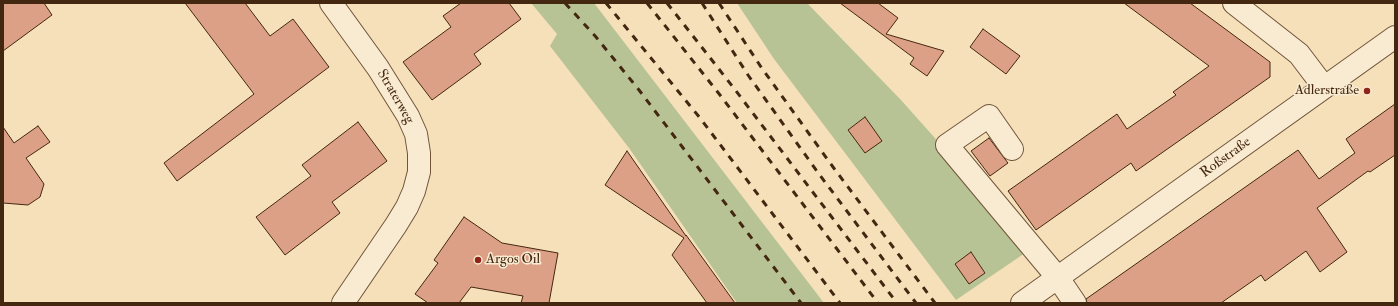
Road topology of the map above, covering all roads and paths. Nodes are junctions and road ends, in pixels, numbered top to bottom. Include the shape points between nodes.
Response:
1 (330, 3) edge
2 (1234, 3) edge
3 (1395, 37) edge
4 (1324, 87) junction
5 (1012, 149) dead end
6 (1058, 278) junction
7 (343, 303) edge
8 (1022, 303) edge
9 (1075, 303) edge

1 - 7 street, Straterweg via 378,68 408,116 416,134 419,153 419,172 407,207
2 - 4 street via 1300,54
3 - 4 street, Roßstraße
4 - 6 street, Roßstraße
5 - 6 street via 989,116 947,145
6 - 8 street, Roßstraße
6 - 9 street

